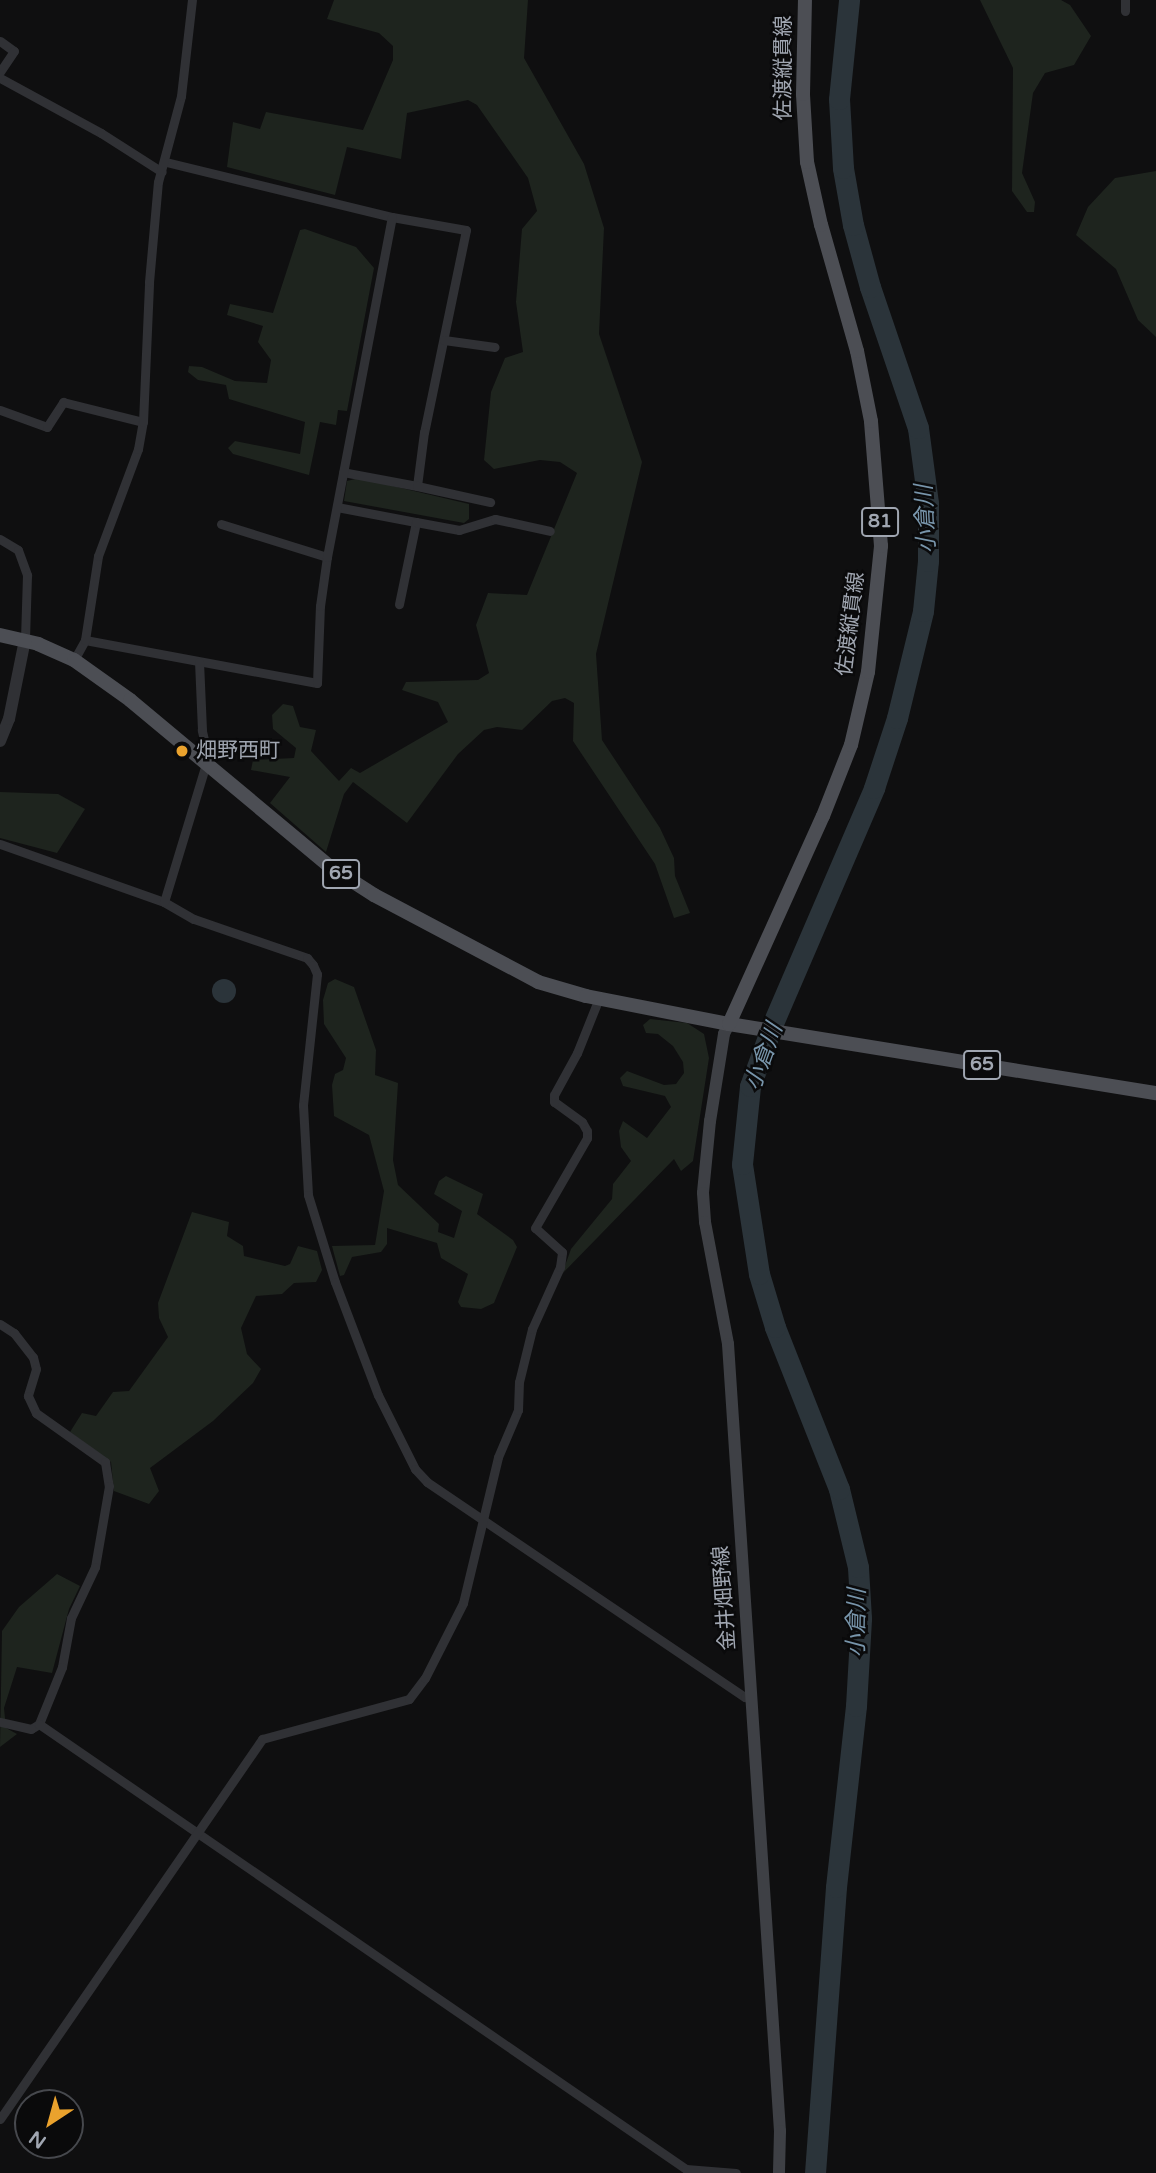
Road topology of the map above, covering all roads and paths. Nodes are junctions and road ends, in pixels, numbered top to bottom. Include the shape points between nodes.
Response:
1 (192, 0) edge
2 (805, 0) edge
3 (1125, 0) edge
4 (1125, 11) dead end
5 (0, 41) edge
6 (0, 72) edge
7 (0, 78) edge
8 (166, 162) junction
9 (162, 172) junction
10 (392, 217) junction
11 (444, 340) junction
12 (495, 347) dead end
13 (0, 410) edge
14 (143, 422) junction
15 (343, 472) junction
16 (417, 486) junction
17 (490, 502) dead end
18 (337, 507) junction
19 (416, 522) junction
20 (221, 524) dead end
21 (550, 531) dead end
22 (0, 539) edge
23 (327, 557) junction
24 (399, 604) dead end
25 (0, 635) edge
26 (24, 640) junction
27 (85, 640) junction
28 (74, 660) junction
29 (199, 662) junction
30 (0, 741) edge
31 (207, 764) junction
32 (0, 844) edge
33 (164, 902) junction
34 (599, 998) junction
35 (735, 1025) junction
36 (1156, 1093) edge
37 (0, 1324) edge
38 (483, 1519) junction
39 (751, 1696) junction
40 (0, 1721) edge
41 (39, 1724) junction
42 (198, 1832) junction
43 (0, 2119) edge
44 (684, 2171) edge
45 (736, 2173) edge
46 (779, 2173) edge

1 - 8 street via 181,96
2 - 35 main road, 佐渡縦貫線 / 81 via 807,162 872,421 880,558 867,673 851,745
3 - 4 street
5 - 6 street via 13,51
7 - 9 street
8 - 9 street
8 - 10 street
9 - 14 street via 149,282
10 - 11 street via 467,230
10 - 15 street
11 - 12 street
11 - 16 street
13 - 14 street via 47,427 63,402
14 - 27 street via 132,470 98,556
15 - 16 street
15 - 18 street
16 - 17 street
18 - 19 street
18 - 23 street
19 - 21 street via 459,530 495,519
19 - 24 street
20 - 23 street
22 - 26 street via 18,550 27,575
23 - 29 street via 317,683
25 - 26 main road, 65
26 - 28 main road, 65
26 - 30 street via 9,719
27 - 28 street
27 - 29 street
28 - 31 main road, 65
29 - 31 street
31 - 33 street
31 - 34 main road, 65 via 302,845 363,888 529,978
32 - 33 street
33 - 38 street via 194,919 307,958 313,965 317,974 303,1123 307,1195 378,1395 415,1469
34 - 35 main road, 65
34 - 38 street via 554,1095 554,1102 582,1122 586,1138 535,1228 562,1252 562,1258 532,1329 519,1382 518,1410 498,1457
35 - 36 main road, 65
35 - 39 main road, 金井畑野線 via 724,1034 704,1193 705,1222 728,1344
37 - 41 street via 14,1333 33,1357 36,1368 28,1396 36,1413 105,1462 108,1473 95,1567 71,1618 62,1667
38 - 39 street via 745,1697
38 - 42 street via 463,1603 425,1678 409,1699 262,1740
39 - 46 main road, 金井畑野線
40 - 41 street via 31,1729
41 - 42 street
42 - 43 street
42 - 44 street
44 - 45 street

